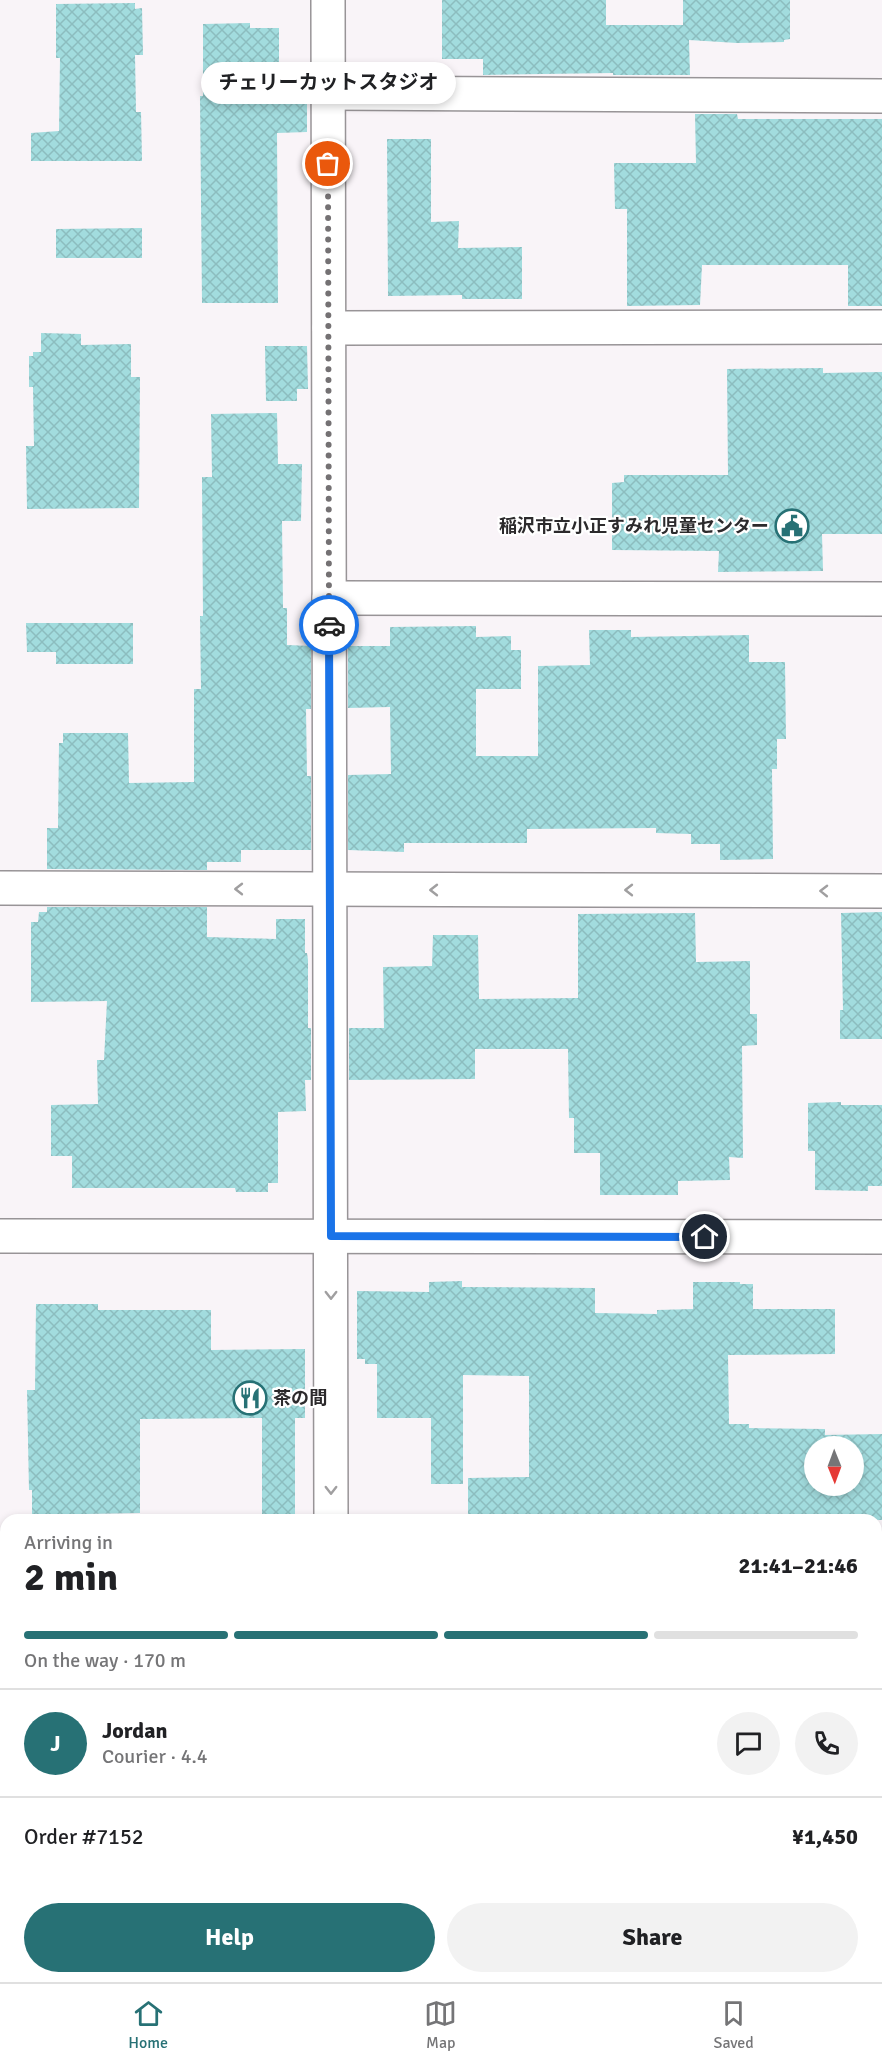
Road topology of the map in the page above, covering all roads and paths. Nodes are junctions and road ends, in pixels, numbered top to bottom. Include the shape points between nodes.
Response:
1 (328, 0) edge
2 (328, 93) junction
3 (882, 96) edge
4 (882, 327) edge
5 (329, 328) junction
6 (329, 598) junction
7 (882, 599) edge
8 (0, 888) edge
9 (330, 890) junction
10 (882, 891) edge
11 (0, 1236) edge
12 (331, 1236) junction
13 (882, 1237) edge
14 (331, 1514) edge

1 - 2 street
2 - 3 street
2 - 5 street
4 - 5 street
5 - 6 street
6 - 7 street
6 - 9 street
9 -> 8 street
10 -> 9 street
9 - 12 street
11 - 12 street
12 - 13 street
12 -> 14 street

